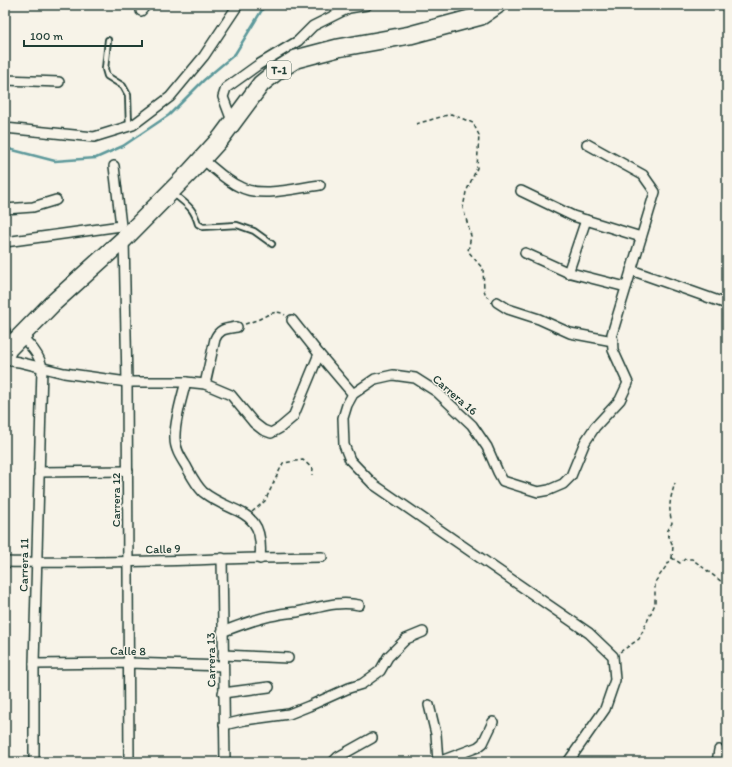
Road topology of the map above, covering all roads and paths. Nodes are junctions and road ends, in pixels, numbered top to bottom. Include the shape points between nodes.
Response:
1 (238, 5) edge
2 (367, 5) edge
3 (497, 5) edge
4 (483, 10) edge
5 (108, 40) dead end
6 (5, 80) edge
7 (59, 82) dead end
8 (232, 121) junction
9 (416, 124) dead end
10 (129, 126) junction
11 (5, 128) edge
12 (587, 144) dead end
13 (202, 159) junction
14 (114, 166) dead end
15 (320, 185) dead end
16 (521, 191) dead end
17 (171, 192) junction
18 (56, 200) dead end
19 (5, 209) edge
20 (586, 220) junction
21 (125, 233) junction
22 (641, 236) junction
23 (5, 242) edge
24 (272, 244) dead end
25 (525, 253) dead end
26 (631, 270) junction
27 (568, 273) junction
28 (626, 287) junction
29 (497, 302) joint
30 (727, 304) edge
31 (292, 320) joint
32 (237, 327) joint
33 (613, 341) junction
34 (7, 344) edge
35 (319, 354) junction
36 (42, 368) junction
37 (127, 382) junction
38 (186, 382) junction
39 (205, 384) junction
40 (353, 394) junction
41 (128, 471) junction
42 (38, 472) junction
43 (312, 475) dead end
44 (675, 483) dead end
45 (248, 515) junction
46 (322, 557) dead end
47 (222, 558) junction
48 (672, 558) junction
49 (260, 559) junction
50 (5, 562) edge
51 (128, 562) junction
52 (36, 563) junction
53 (727, 584) edge
54 (358, 605) dead end
55 (222, 632) junction
56 (423, 632) dead end
57 (222, 655) junction
58 (613, 656) junction
59 (288, 658) dead end
60 (128, 663) junction
61 (34, 664) junction
62 (223, 666) junction
63 (269, 687) dead end
64 (223, 693) junction
65 (429, 705) dead end
66 (493, 722) dead end
67 (224, 725) junction
68 (372, 738) dead end
69 (719, 750) dead end
70 (34, 762) edge
71 (128, 762) edge
72 (225, 762) edge
73 (333, 762) edge
74 (438, 762) edge
75 (568, 762) edge
76 (717, 762) edge

1 - 10 street via 204,56 170,97
2 - 8 street via 349,8 313,26 298,41 226,88 223,97
3 - 4 highway, T-1
4 - 8 highway, T-1 via 410,35 338,48 296,59 261,84
5 - 10 lane via 104,69 107,76 123,86 128,95
6 - 7 street
8 - 13 highway, T-1
9 - 29 path via 451,114 473,123 479,135 476,168 466,192 463,208 470,236 468,251 483,269 486,296
10 - 11 street via 94,137
12 - 22 street, Carrera 16 via 643,175 655,192
13 - 15 street via 239,187 251,191 271,192
13 - 17 highway, T-1
14 - 21 street, Carrera 12
16 - 20 street via 572,216
17 - 21 highway, T-1
17 - 24 lane via 190,207 198,224 203,227 237,225 254,231
18 - 19 street via 33,207
20 - 22 street
20 - 27 street
21 - 23 street
21 - 34 highway, T-1
21 - 37 street, Carrera 12
22 - 26 street, Carrera 16
25 - 27 street
26 - 28 street, Carrera 16
26 - 30 street
27 - 28 street
28 - 33 street, Carrera 16 via 612,334
29 - 33 street via 508,309 539,318 570,333
31 - 32 path via 282,313 272,312
31 - 35 street
32 - 39 street via 218,333
33 - 40 street, Carrera 16 via 613,350 628,383 620,400 585,442 571,476 563,484 549,490 538,492 503,481 487,448 472,426 437,392 415,378 393,375 375,379
34 - 36 street
34 - 36 street via 37,354
35 - 39 street via 293,417 270,433 254,423 231,395
35 - 40 street
36 - 37 street
36 - 42 street, Carrera 11
37 - 38 street
37 - 41 street, Carrera 12
38 - 39 street
38 - 45 street via 174,438 176,447 202,491
40 - 58 street via 343,418 344,445 350,460 373,484 589,634
41 - 42 street
41 - 51 street, Carrera 12
42 - 52 street, Carrera 11
43 - 45 path via 313,470 303,460 283,463 265,501
44 - 48 path via 669,511 672,523 667,532 674,546
45 - 49 street via 261,541
46 - 49 street, Calle 9
47 - 49 street, Calle 9
47 - 51 street, Calle 9
47 - 55 street, Carrera 13
48 - 53 path via 680,563 685,558 692,559
48 - 58 path via 655,582 655,604 639,639
50 - 52 street, Calle 9
51 - 52 street, Calle 9
51 - 60 street, Carrera 12
52 - 61 street, Carrera 11
54 - 55 street via 348,602 275,615
55 - 57 street, Carrera 13
56 - 67 street via 406,639 388,657 380,671 362,684 289,714
57 - 59 street
57 - 62 street, Carrera 13
58 - 75 street via 615,680 605,709
60 - 61 street, Calle 8
60 - 62 street, Calle 8
60 - 71 street, Carrera 12
61 - 70 street, Carrera 11
62 - 64 street, Carrera 13
63 - 64 street
64 - 67 street, Carrera 13
65 - 74 street via 436,734
66 - 74 street via 478,748
67 - 72 street, Carrera 13
68 - 73 street
69 - 76 street

